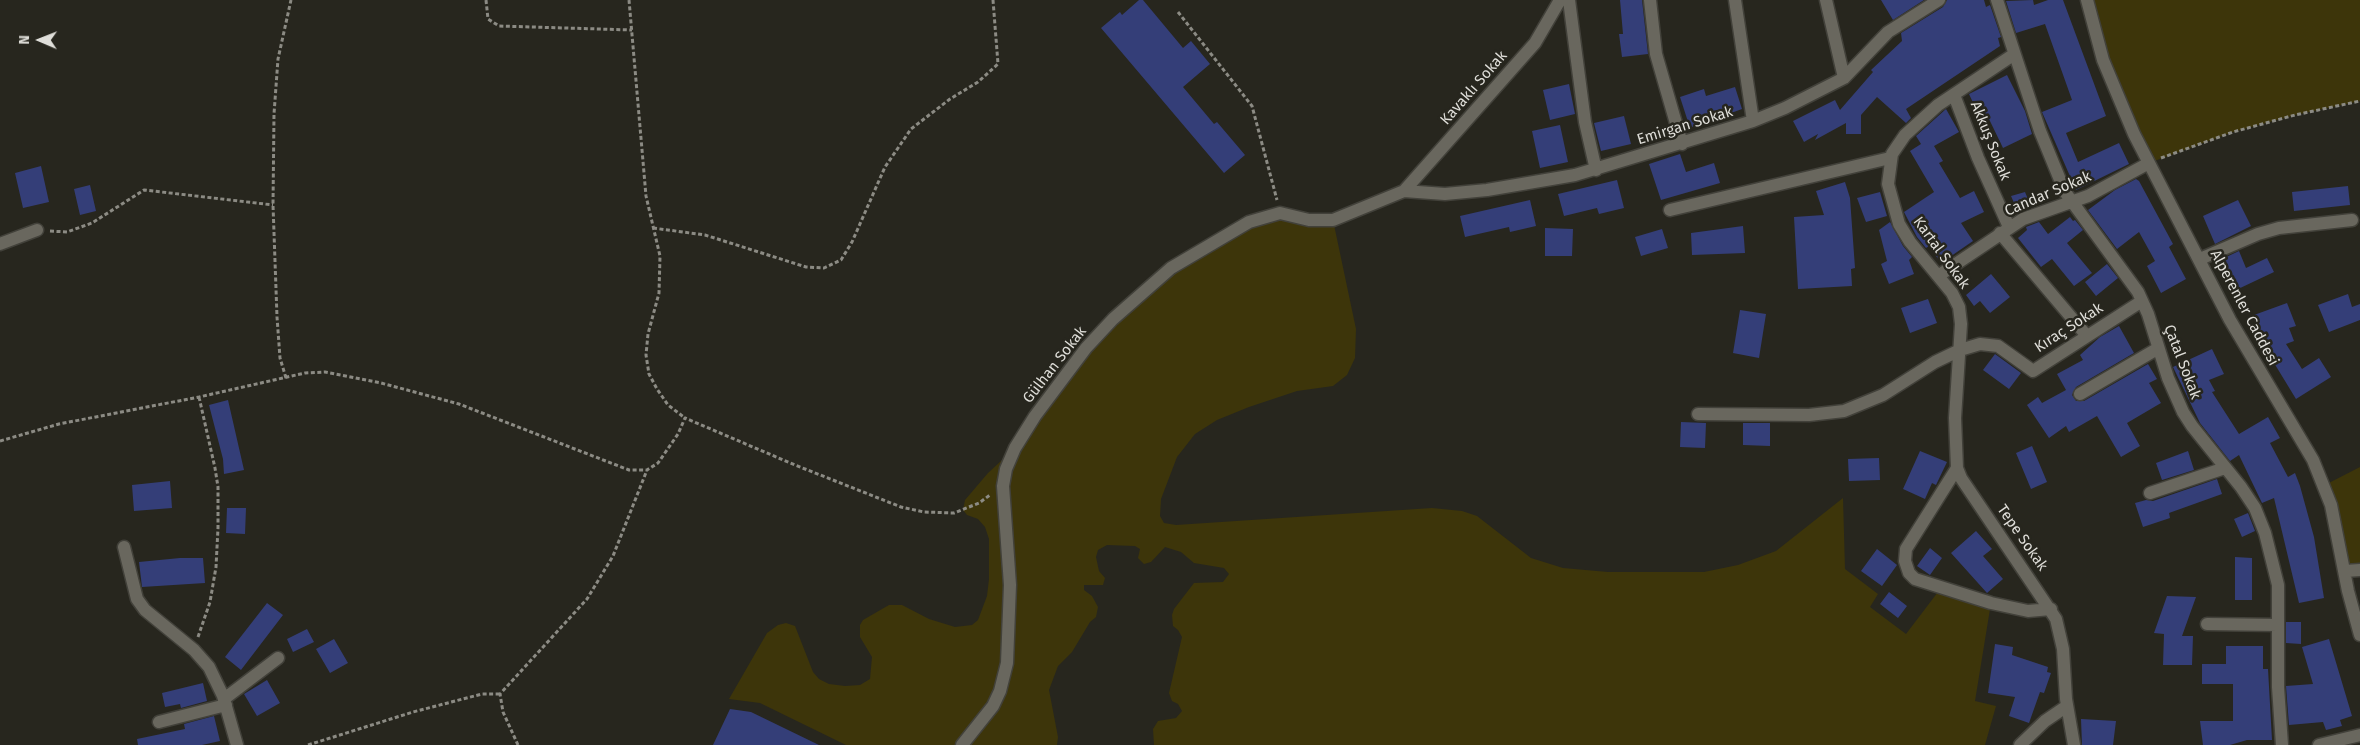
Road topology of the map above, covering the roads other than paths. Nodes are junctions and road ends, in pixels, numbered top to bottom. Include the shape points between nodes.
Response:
1 (1560, 0) edge
2 (1569, 0) edge
3 (1650, 0) edge
4 (1734, 0) edge
5 (1826, 0) edge
6 (1939, 0) edge
7 (1997, 0) edge
8 (2087, 0) edge
9 (2014, 55) junction
10 (1844, 78) junction
11 (1954, 94) junction
12 (1753, 122) junction
13 (1682, 144) junction
14 (1890, 158) junction
15 (2149, 163) junction
16 (1596, 170) junction
17 (1404, 191) junction
18 (2072, 203) junction
19 (1670, 210) dead end
20 (2352, 220) dead end
21 (36, 230) road end
22 (2004, 230) junction
23 (0, 244) edge
24 (2200, 259) junction
25 (1938, 276) junction
26 (2142, 301) junction
27 (2086, 336) junction
28 (2157, 349) junction
29 (1960, 350) junction
30 (2080, 394) dead end
31 (1698, 414) dead end
32 (1957, 468) junction
33 (2225, 468) junction
34 (2150, 492) dead end
35 (124, 547) dead end
36 (2345, 570) junction
37 (2360, 570) edge
38 (2051, 609) junction
39 (2207, 624) dead end
40 (2278, 625) junction
41 (2360, 635) edge
42 (278, 658) dead end
43 (225, 702) junction
44 (2067, 706) junction
45 (159, 722) dead end
46 (2360, 735) edge
47 (237, 745) edge
48 (962, 745) edge
49 (2020, 745) edge
50 (2074, 745) edge
51 (2282, 745) edge
52 (2319, 745) edge

1 - 17 street, Kavaklı Sokak via 1535,43
2 - 16 street via 1585,122
3 - 13 street via 1656,54
4 - 12 street
5 - 10 street
6 - 10 street, Emirgan Sokak via 1888,32
7 - 9 street, Çatal Sokak
8 - 15 street, Alperenler Caddesi via 2103,60
9 - 11 street, Kartal Sokak
9 - 18 street, Çatal Sokak via 2040,131
10 - 12 street, Emirgan Sokak
11 - 14 street, Kartal Sokak via 1905,135
11 - 22 street, Akkuş Sokak
12 - 13 street, Emirgan Sokak
13 - 16 street, Emirgan Sokak
14 - 19 street
14 - 25 street, Kartal Sokak via 1888,184 1900,224 1910,242
15 - 18 street, Candar Sokak
15 - 24 street, Alperenler Caddesi
16 - 17 street, Emirgan Sokak via 1488,190 1445,194
17 - 48 street, Gülhan Sokak via 1333,220 1309,220 1280,213 1249,222 1171,268 1113,319 1086,348 1035,416 1006,469 1003,486 1010,584 1007,662 993,706
18 - 22 street, Candar Sokak via 2036,214
18 - 26 street, Çatal Sokak
20 - 24 street via 2278,228
21 - 23 street
22 - 25 street, Candar Sokak
22 - 27 street, Akkuş Sokak
24 - 36 street, Alperenler Caddesi via 2234,328 2314,460 2331,505
25 - 29 street, Kartal Sokak via 1952,293 1958,307
26 - 27 street, Kıraç Sokak
26 - 28 street, Çatal Sokak
27 - 29 street, Kıraç Sokak via 2033,371 1998,346 1980,344
28 - 30 street
28 - 33 street, Çatal Sokak via 2183,412
29 - 31 street via 1883,395 1844,411 1809,415
29 - 32 street, Tepe Sokak via 1954,440
32 - 38 street, Tepe Sokak
32 - 38 street via 1906,549 1909,573 1915,579 1991,603 2028,611
33 - 34 street
33 - 40 street, Çatal Sokak via 2255,508 2265,533 2278,586
35 - 43 street via 134,593 140,604 194,650 209,668
36 - 37 street
36 - 41 street, Alperenler Caddesi
38 - 44 street, Tepe Sokak via 2061,632
39 - 40 street
40 - 51 street, Çatal Sokak
42 - 43 street
43 - 45 street
43 - 47 street
44 - 49 street via 2045,721
44 - 50 street, Tepe Sokak
46 - 52 street

